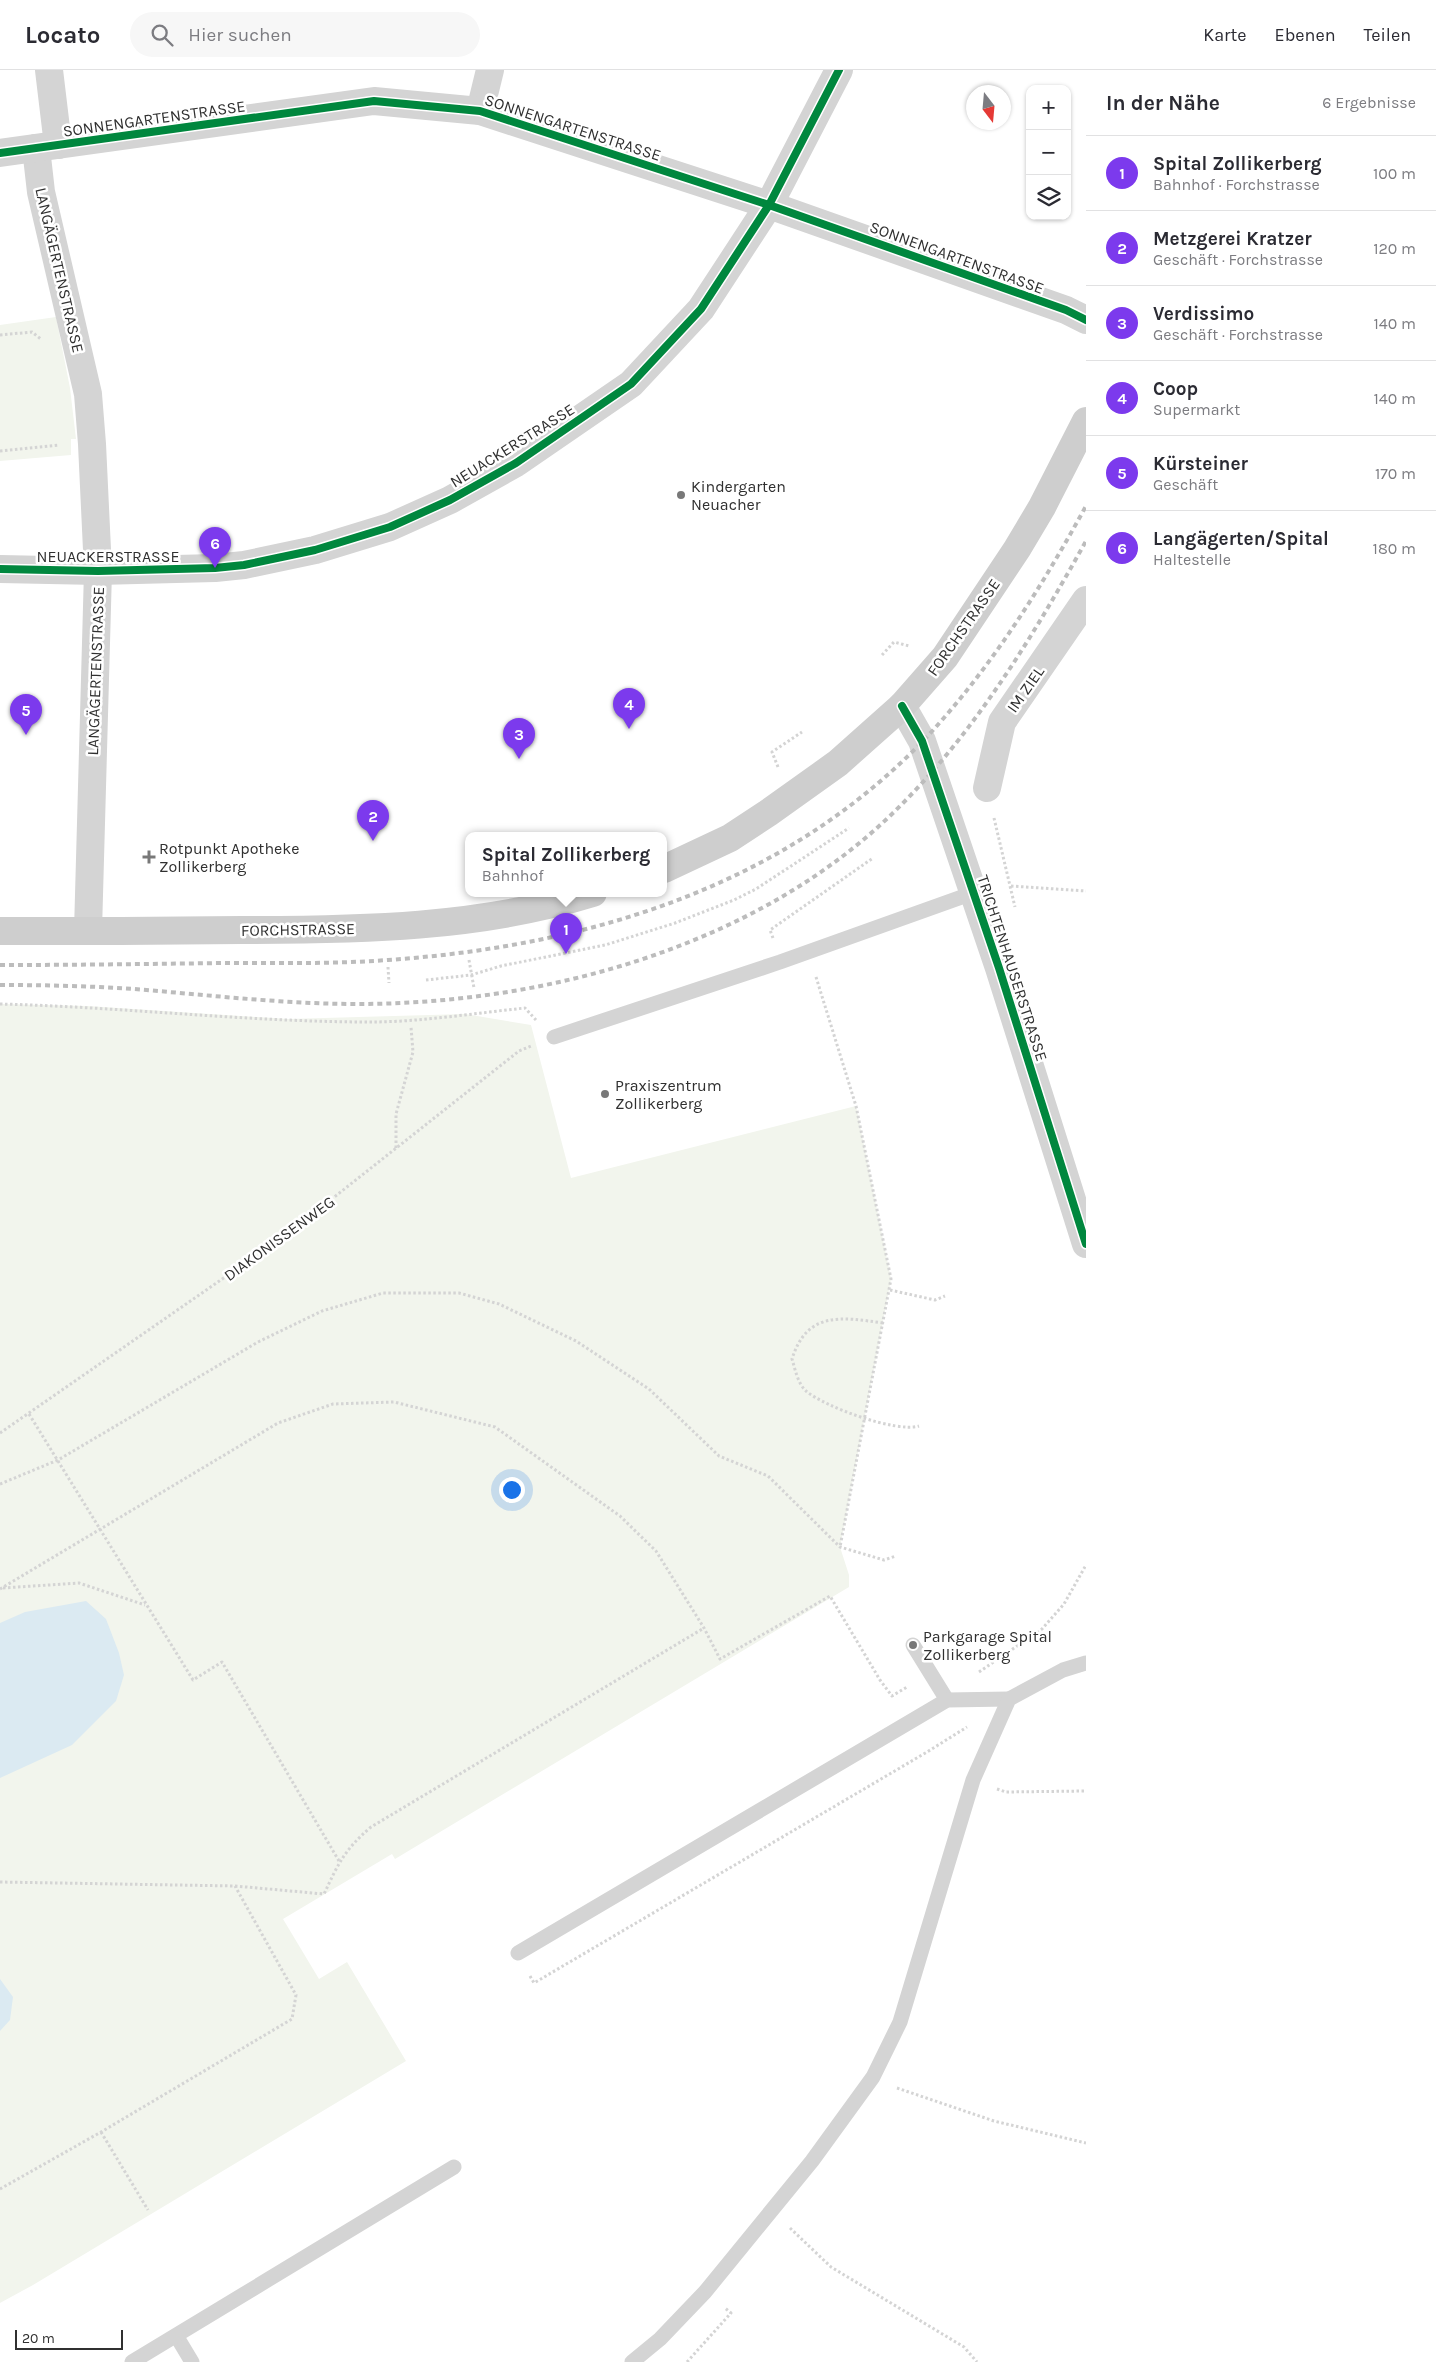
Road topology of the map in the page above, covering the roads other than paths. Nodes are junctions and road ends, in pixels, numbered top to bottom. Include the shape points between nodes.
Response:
1 (49, 70) edge
2 (490, 70) edge
3 (839, 70) edge
4 (480, 111) junction
5 (47, 146) junction
6 (0, 153) edge
7 (769, 205) junction
8 (1086, 320) edge
9 (1086, 421) edge
10 (0, 569) edge
11 (98, 571) junction
12 (1086, 600) edge
13 (902, 706) junction
14 (987, 788) road end
15 (667, 868) edge
16 (973, 892) junction
17 (580, 897) edge
18 (0, 931) edge
19 (88, 931) junction
20 (554, 1037) road end
21 (1086, 1244) edge
22 (913, 1645) dead end
23 (1086, 1663) edge
24 (1009, 1699) junction
25 (947, 1700) junction
26 (518, 1953) road end
27 (454, 2167) dead end
28 (177, 2337) junction
29 (132, 2362) edge
30 (192, 2362) edge
31 (632, 2362) edge

1 - 5 street, LANGÄGERTENSTRASSE
2 - 4 street
3 - 7 street, NEUACKERSTRASSE
4 - 5 street, SONNENGARTENSTRASSE via 374,101
4 - 7 street, SONNENGARTENSTRASSE
5 - 6 street, SONNENGARTENSTRASSE
5 - 11 street, LANGÄGERTENSTRASSE via 41,192 88,394
7 - 8 street, SONNENGARTENSTRASSE via 1066,310
7 - 11 street, NEUACKERSTRASSE via 701,309 632,384 516,462 450,500 390,527 315,550 253,563 215,568
9 - 13 main road, FORCHSTRASSE via 1017,548 945,657
10 - 11 street, NEUACKERSTRASSE
11 - 19 street, LANGÄGERTENSTRASSE
12 - 14 street, IM ZIEL via 1002,722
13 - 15 main road, FORCHSTRASSE via 838,763 768,813 730,838
13 - 16 street, TRICHTENHAUSERSTRASSE via 922,741
16 - 20 lane via 808,952
16 - 21 street, TRICHTENHAUSERSTRASSE
17 - 19 main road, FORCHSTRASSE via 476,920 404,926 315,930
18 - 19 main road, FORCHSTRASSE
22 - 25 lane
23 - 24 lane via 1062,1670
24 - 25 lane
24 - 31 lane via 973,1780 900,2022 873,2077 812,2161 705,2292 660,2339
25 - 26 lane
27 - 28 lane
28 - 29 lane
28 - 30 lane

